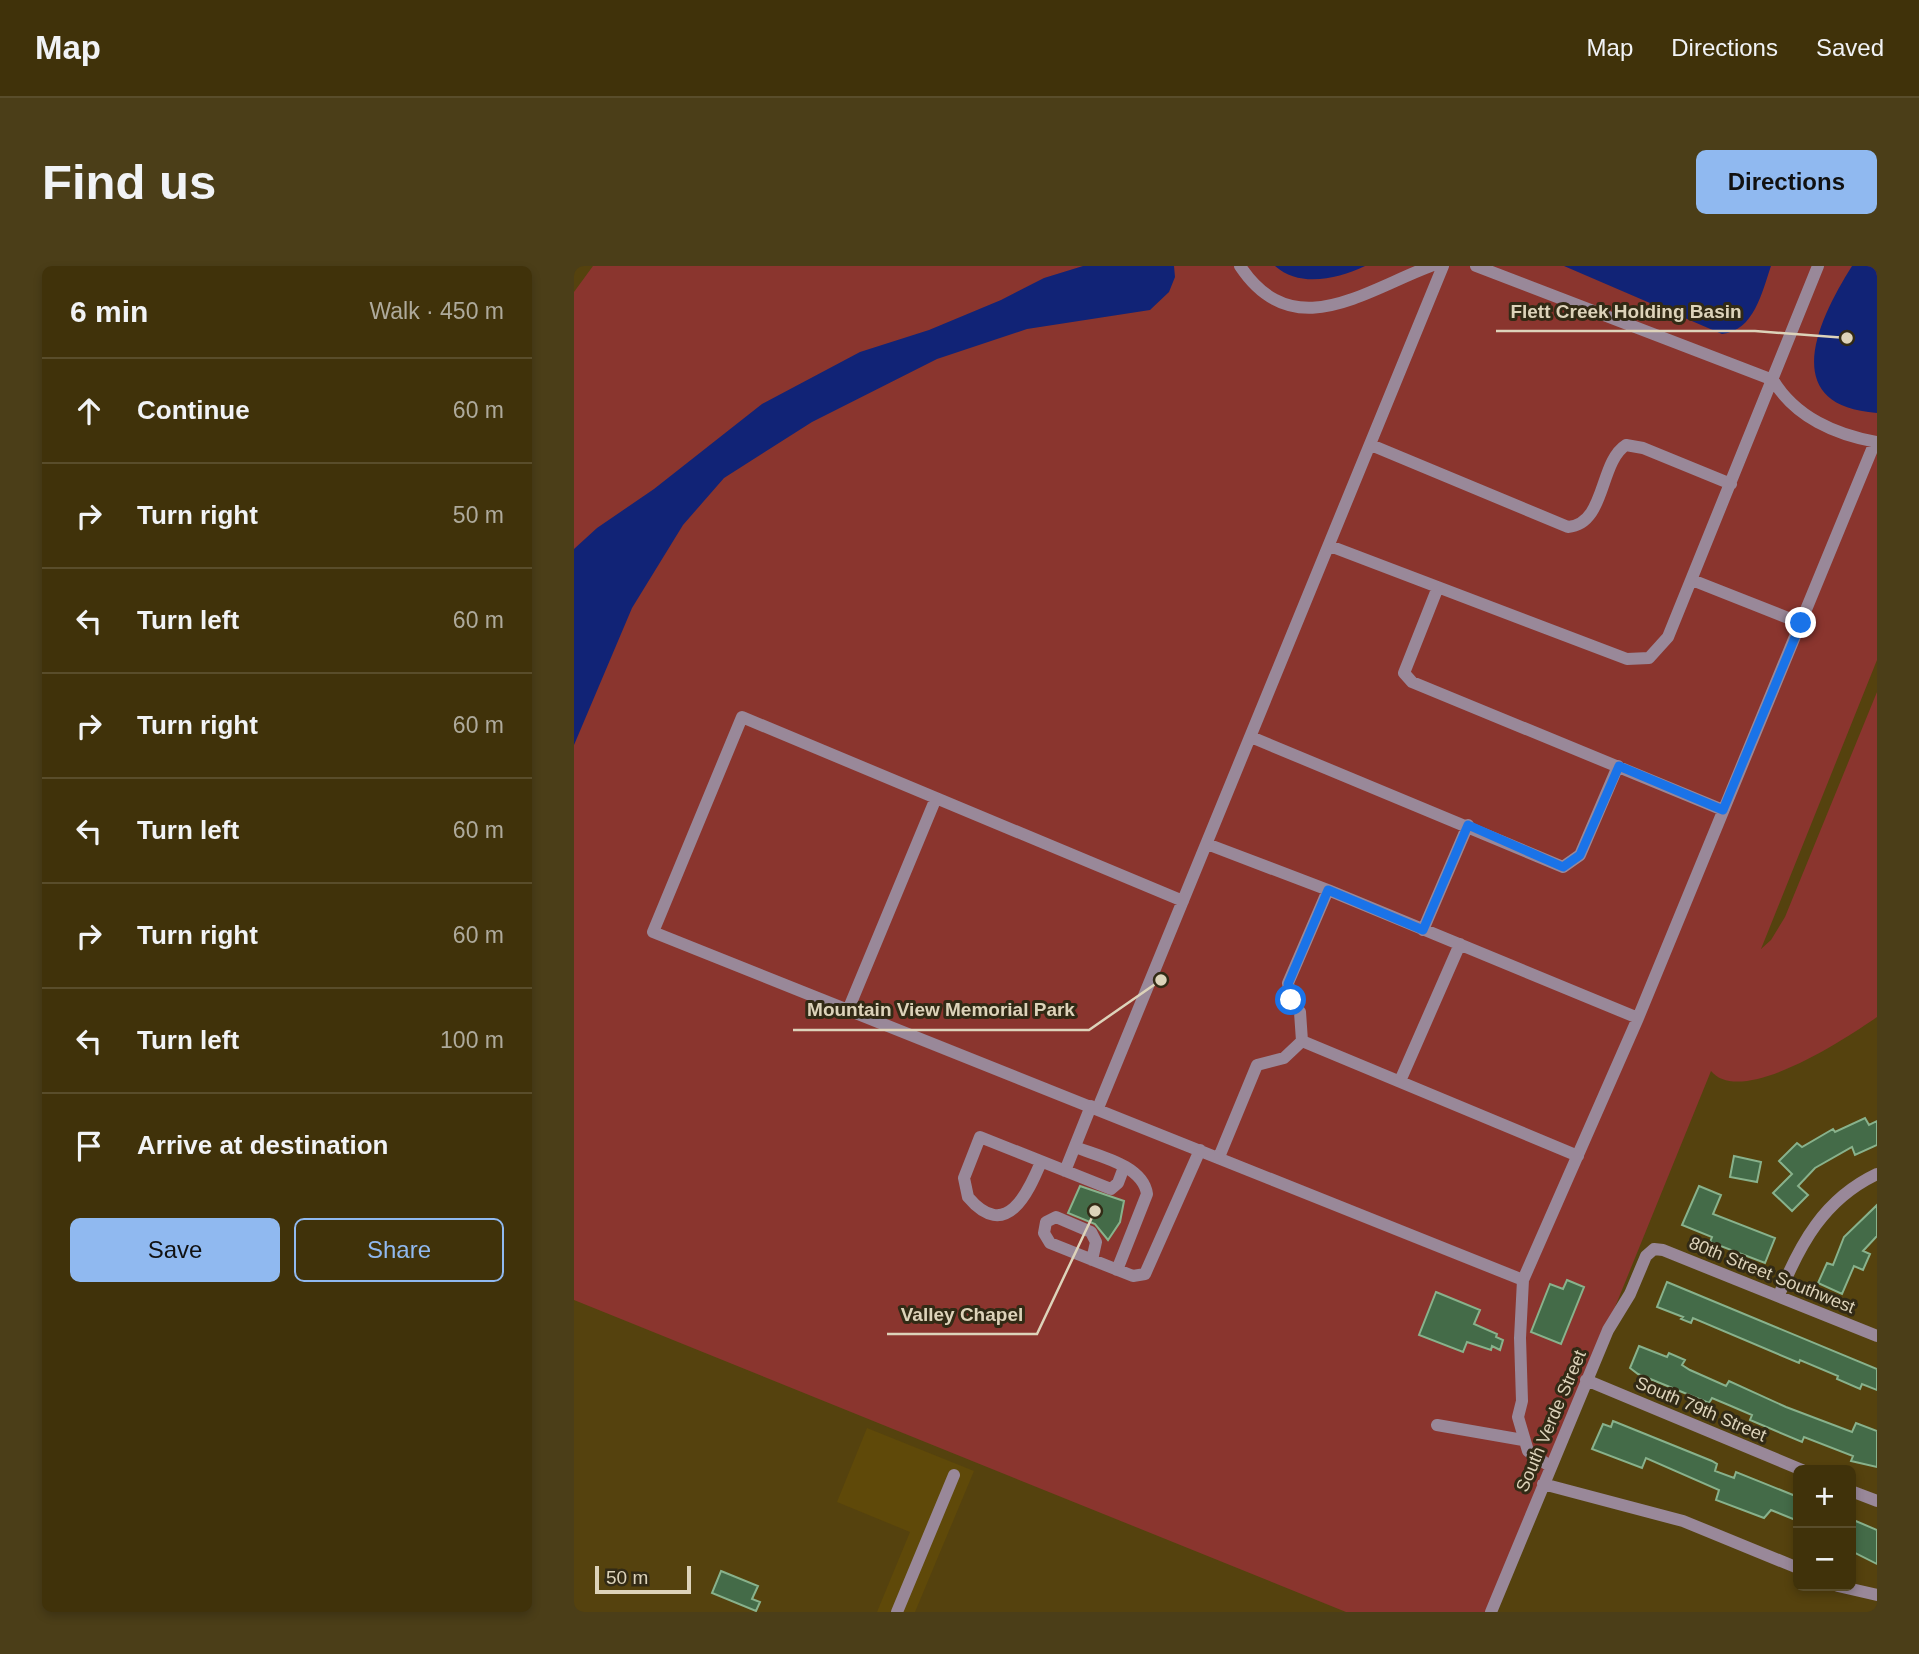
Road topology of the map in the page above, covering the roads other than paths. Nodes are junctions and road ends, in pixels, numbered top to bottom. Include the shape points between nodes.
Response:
1 (1240, 266) edge
2 (1432, 266) edge
3 (1443, 266) edge
4 (1476, 266) edge
5 (1818, 266) edge
6 (1773, 380) junction
7 (1876, 442) edge
8 (1371, 445) junction
9 (1731, 484) junction
10 (1330, 546) junction
11 (1692, 580) junction
12 (1438, 587) junction
13 (1801, 623) junction
14 (1251, 737) junction
15 (1619, 766) junction
16 (936, 798) junction
17 (1723, 810) junction
18 (1468, 825) junction
19 (1207, 844) junction
20 (1328, 890) junction
21 (1184, 901) junction
22 (1423, 930) junction
23 (1460, 944) junction
24 (848, 1010) junction
25 (1637, 1018) junction
26 (1302, 1041) junction
27 (1400, 1081) junction
28 (1095, 1107) junction
29 (1075, 1147) junction
30 (1200, 1150) junction
31 (1578, 1156) junction
32 (1219, 1157) junction
33 (1041, 1162) junction
34 (1124, 1167) junction
35 (1065, 1171) junction
36 (1877, 1174) edge
37 (1654, 1249) joint
38 (1093, 1260) dead end
39 (1117, 1270) junction
40 (1523, 1280) junction
41 (1779, 1295) junction
42 (1877, 1336) edge
43 (1586, 1380) junction
44 (1437, 1425) dead end
45 (1523, 1440) junction
46 (1793, 1466) edge
47 (1551, 1467) junction
48 (954, 1475) dead end
49 (1544, 1484) junction
50 (1856, 1492) edge
51 (1877, 1502) edge
52 (1793, 1567) edge
53 (1856, 1590) edge
54 (1877, 1595) edge
55 (897, 1612) edge
56 (1491, 1612) edge

1 - 2 street via 1270,298 1308,310 1328,308
3 - 8 street
4 - 6 street
5 - 6 street
6 - 7 street via 1804,414 1840,433
6 - 9 street
7 - 13 street
8 - 9 street via 1568,527 1579,525 1588,515 1615,457 1626,445
8 - 10 street
9 - 11 street
10 - 12 street
10 - 14 street
11 - 12 street via 1662,646 1649,658 1634,661
11 - 13 street
12 - 15 street via 1404,673 1412,682
13 - 17 street
14 - 18 street
14 - 19 street
15 - 17 street
15 - 18 street via 1572,864 1563,867
16 - 21 street
16 - 24 street
16 - 24 street via 742,717 653,932
17 - 25 street
18 - 22 street
19 - 20 street
19 - 21 street
20 - 22 street
20 - 26 street via 1288,984 1291,1000 1300,1012
21 - 28 street
22 - 23 street
23 - 25 street
23 - 27 street
24 - 28 street
25 - 31 street
26 - 27 street
26 - 32 street via 1284,1058 1257,1065
27 - 31 street
28 - 29 street
28 - 30 street
29 - 34 street
29 - 35 street
30 - 32 street
30 - 39 street via 1149,1270 1140,1277
31 - 40 street
32 - 40 street
33 - 33 street via 980,1137 964,1178 968,1197 986,1211 1011,1210 1024,1200
33 - 35 street
34 - 35 street via 1111,1189
34 - 39 street via 1142,1179 1147,1194
36 - 41 street via 1821,1216 1796,1254
37 - 41 street, 80th Street Southwest
37 - 43 street, South Verde Street via 1646,1256
38 - 39 street
40 - 45 street via 1518,1417
41 - 42 street, 80th Street Southwest
43 - 46 street, South 79th Street
43 - 47 street, South Verde Street
44 - 45 street
45 - 47 street via 1536,1460
47 - 49 street, South Verde Street
48 - 55 street
49 - 52 street via 1683,1521
49 - 56 street, South Verde Street
50 - 51 street
53 - 54 street

